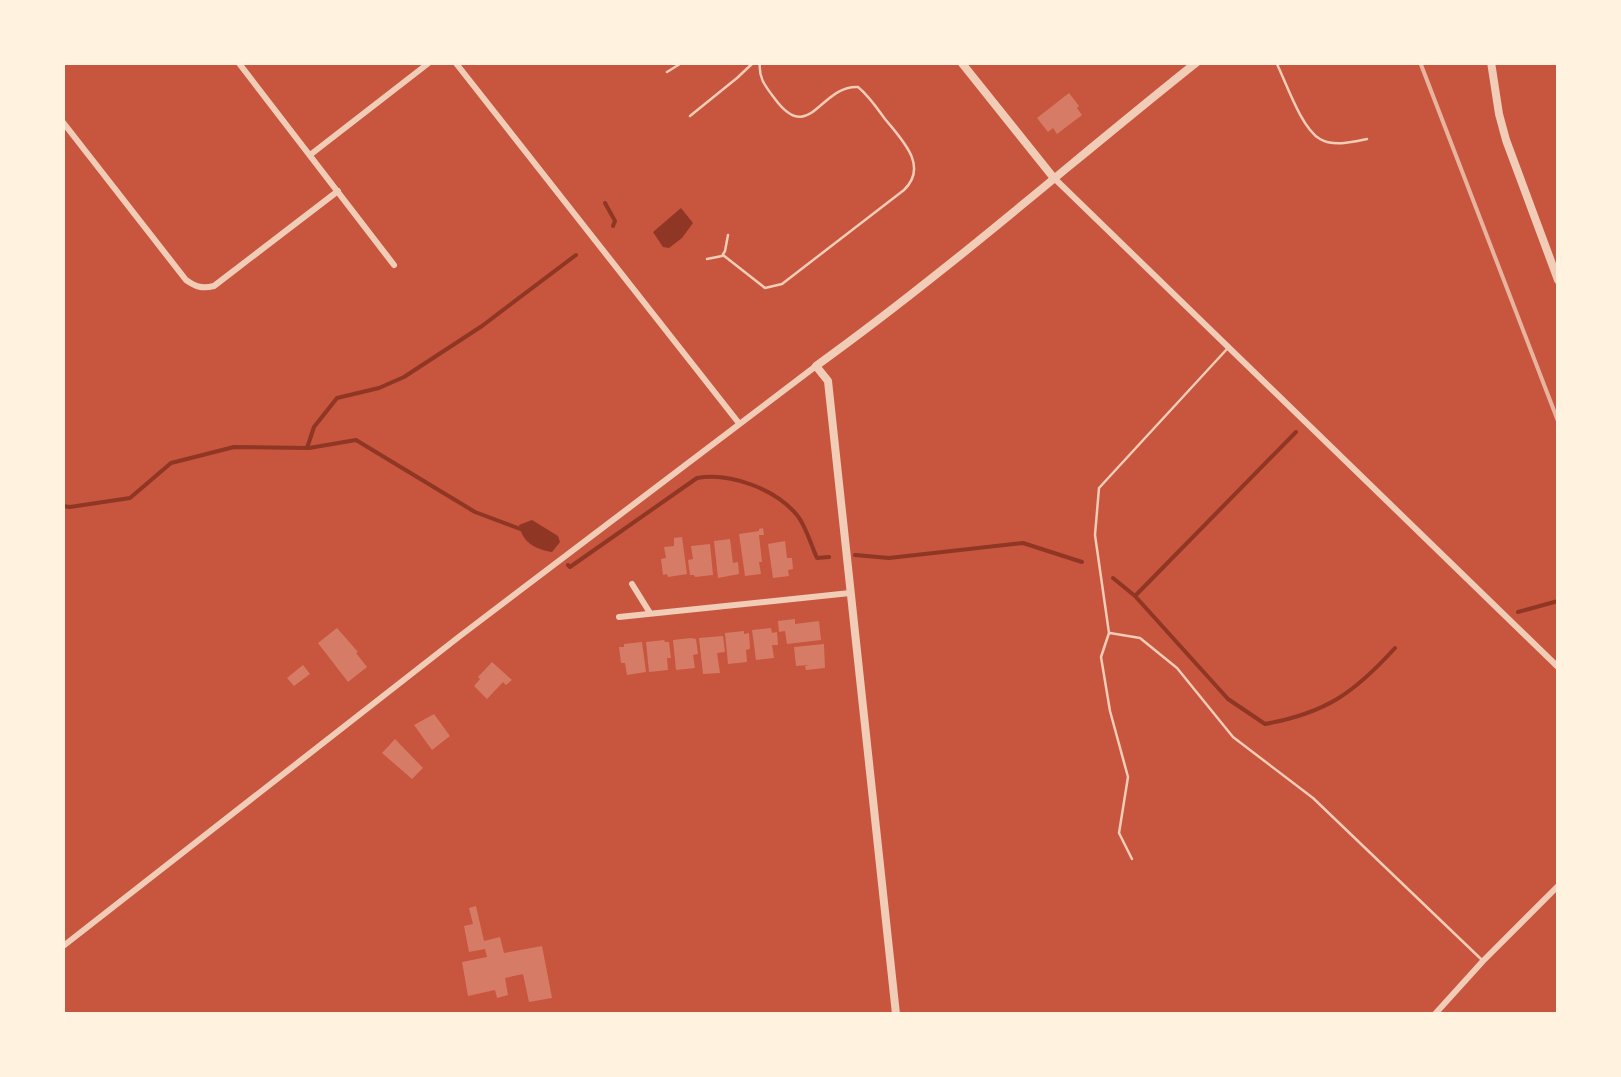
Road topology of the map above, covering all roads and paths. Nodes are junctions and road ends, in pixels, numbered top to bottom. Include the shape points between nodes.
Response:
1 (238, 62) edge
2 (430, 62) edge
3 (455, 62) edge
4 (684, 62) edge
5 (754, 62) edge
6 (760, 62) edge
7 (961, 62) edge
8 (1198, 62) edge
9 (1276, 62) edge
10 (1491, 62) edge
11 (667, 72) dead end
12 (690, 116) dead end
13 (62, 121) edge
14 (1367, 139) dead end
15 (310, 155) junction
16 (1054, 178) junction
17 (338, 190) junction
18 (728, 235) dead end
19 (722, 255) junction
20 (707, 260) dead end
21 (394, 266) dead end
22 (1558, 280) edge
23 (1228, 348) junction
24 (816, 366) junction
25 (738, 422) junction
26 (632, 584) dead end
27 (850, 593) junction
28 (650, 614) junction
29 (619, 618) dead end
30 (1109, 633) junction
31 (1558, 667) edge
32 (1132, 859) dead end
33 (1558, 886) edge
34 (62, 947) edge
35 (1483, 961) junction
36 (896, 1014) edge
37 (1435, 1014) edge

1 - 15 street
2 - 15 street
3 - 25 street
4 - 11 lane
5 - 12 lane
6 - 19 lane via 763,82 795,117 858,87 910,150 914,175 904,190 782,284 764,288
7 - 16 street
8 - 16 street
9 - 14 lane via 1309,130 1336,143
10 - 22 street via 1498,114
13 - 17 street via 194,286 214,286
15 - 17 street
16 - 23 street
16 - 24 street
17 - 21 street
18 - 19 lane
19 - 20 lane
23 - 30 lane via 1100,488 1095,535
23 - 31 street
24 - 25 street
24 - 27 street via 828,382
25 - 34 street
26 - 28 street
27 - 28 street
27 - 36 street
28 - 29 street
30 - 32 lane via 1101,657 1128,777 1119,833
30 - 35 lane via 1140,638 1178,668 1233,736 1313,798
33 - 35 street
35 - 37 street

